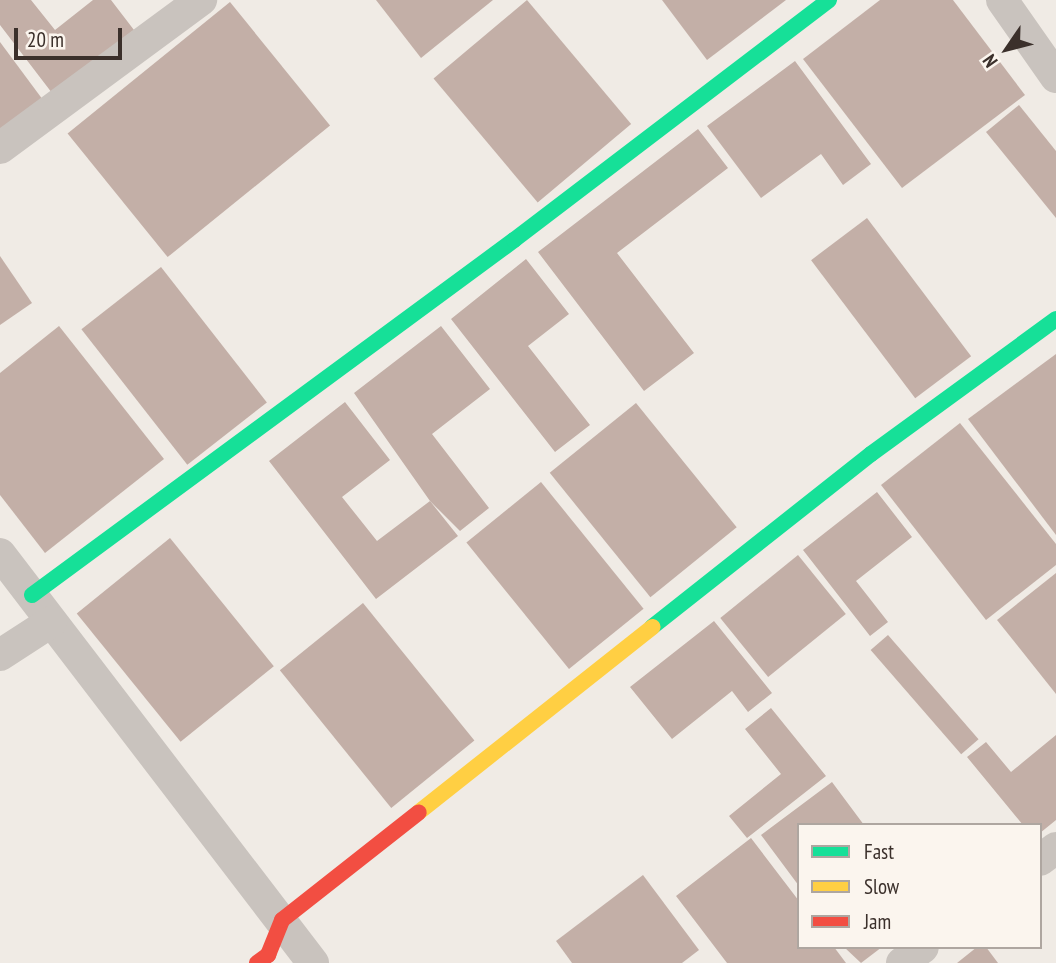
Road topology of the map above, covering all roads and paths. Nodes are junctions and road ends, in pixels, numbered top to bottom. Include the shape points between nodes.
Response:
1 (201, 0) edge
2 (829, 0) edge
3 (1004, 1) edge
4 (1056, 77) edge
5 (0, 148) edge
6 (1056, 320) edge
7 (0, 554) edge
8 (32, 595) junction
9 (51, 622) junction
10 (0, 655) edge
11 (282, 920) junction
12 (920, 949) edge
13 (257, 963) edge
14 (313, 963) edge
15 (902, 963) edge

1 - 5 street
2 - 8 street via 514,240
3 - 4 street
6 - 11 street via 796,513
7 - 8 street
8 - 9 street
9 - 10 street
9 - 11 street
11 - 13 street via 268,955
11 - 14 street
12 - 15 street

